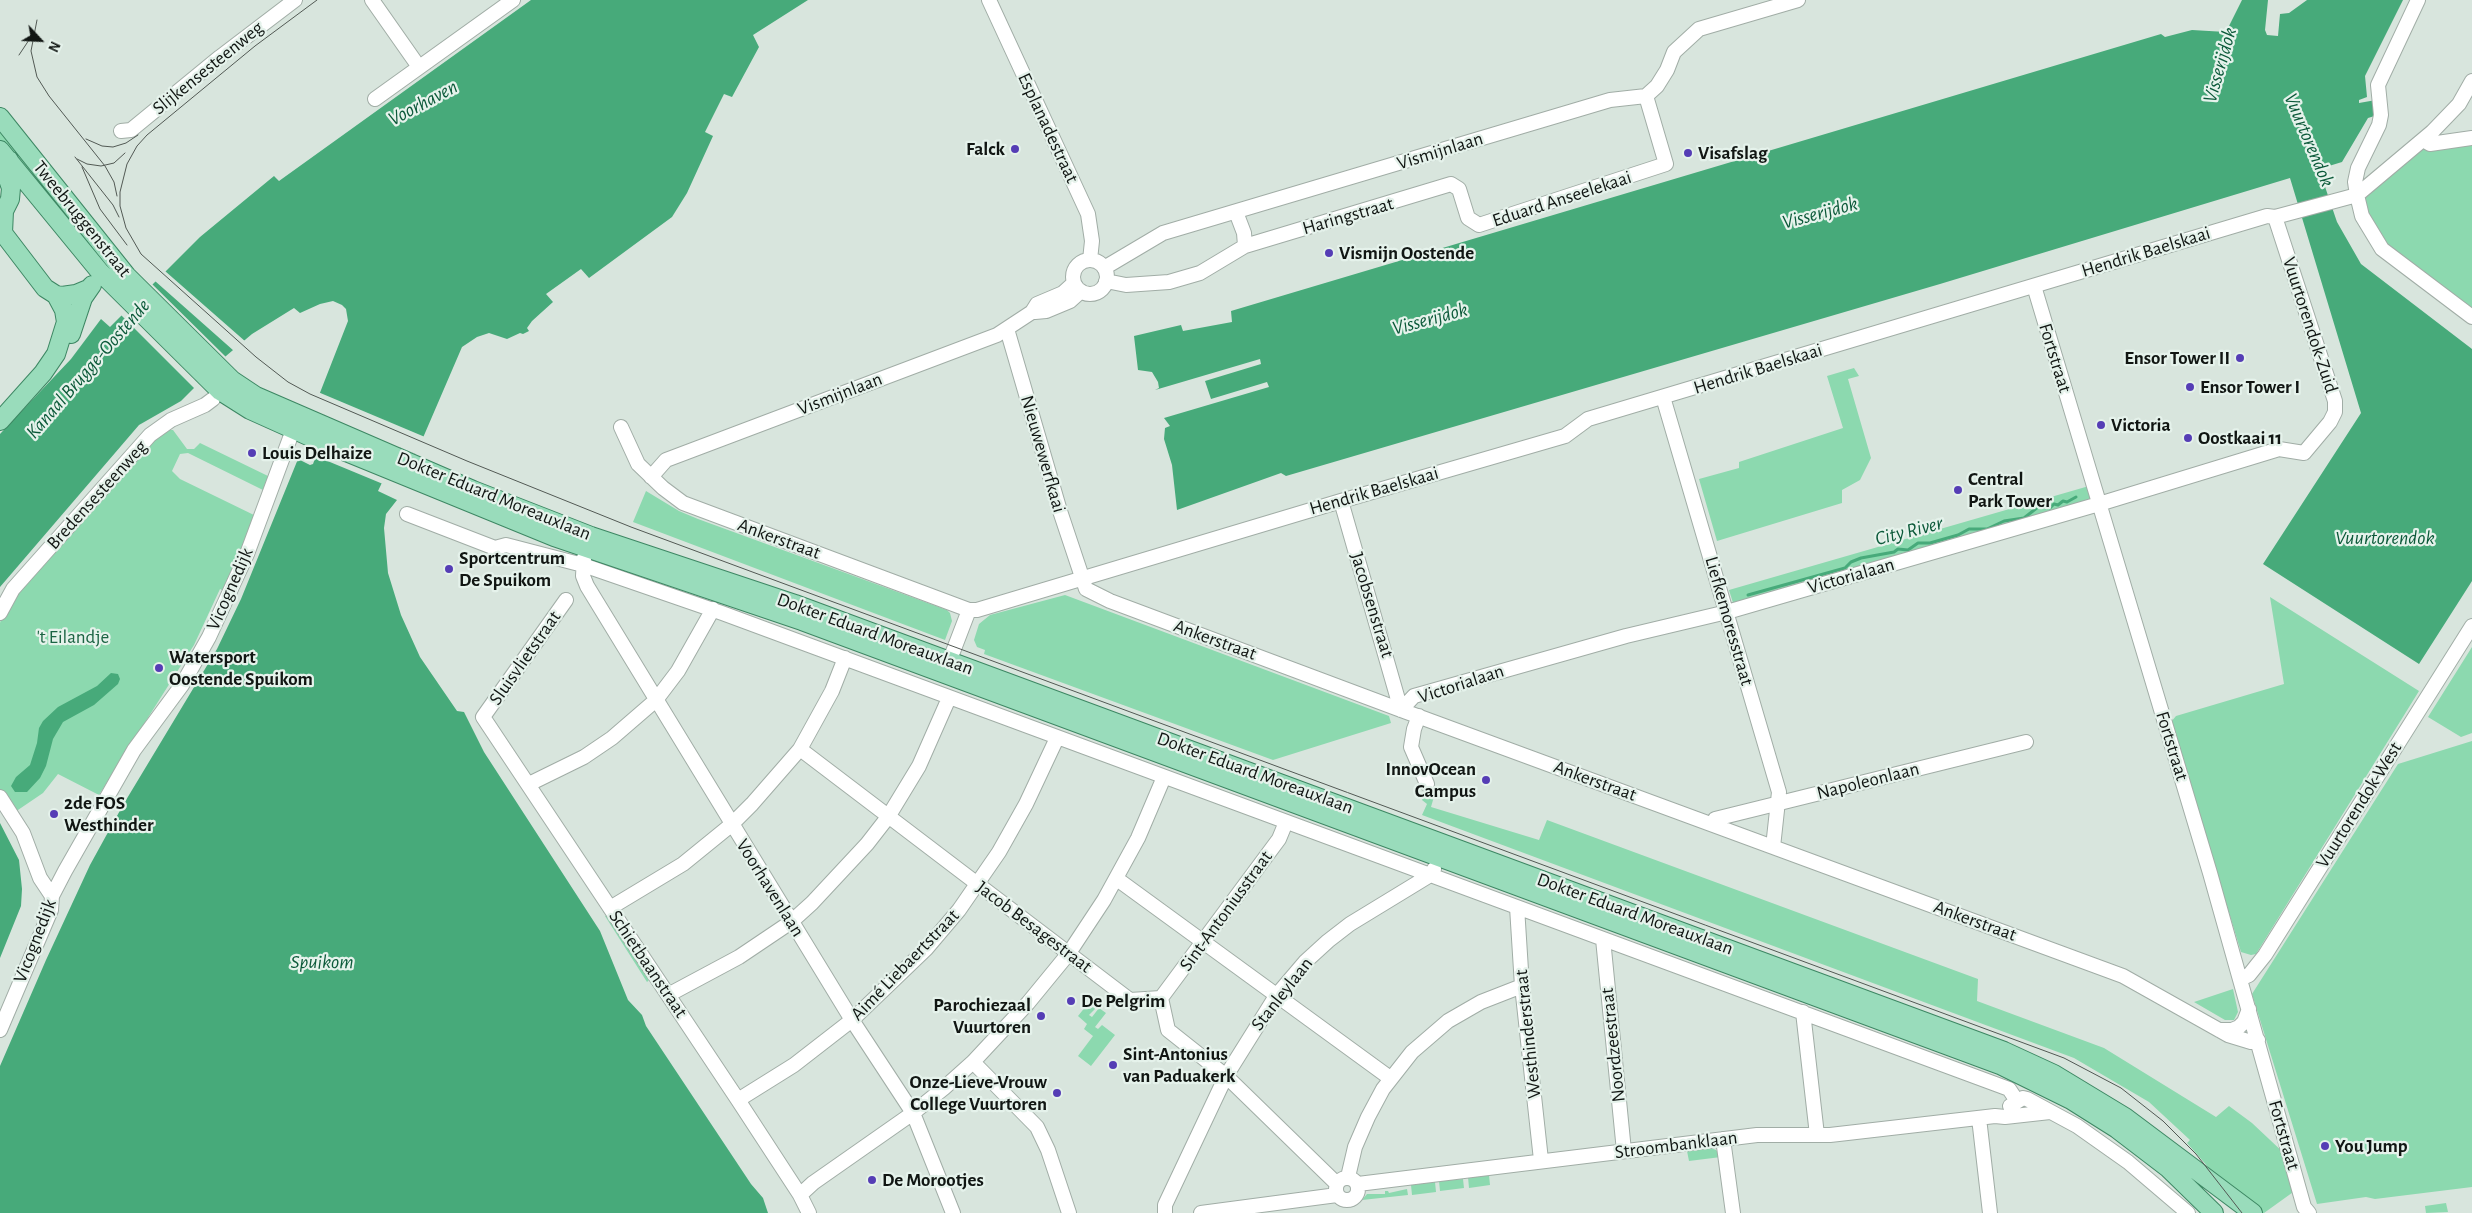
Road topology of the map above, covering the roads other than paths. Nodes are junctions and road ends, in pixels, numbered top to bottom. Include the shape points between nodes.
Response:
1 (295, 0) edge
2 (372, 0) edge
3 (513, 0) edge
4 (989, 0) edge
5 (1798, 0) edge
6 (2418, 0) edge
7 (419, 67) junction
8 (2472, 81) edge
9 (1646, 96) junction
10 (375, 99) dead end
11 (0, 117) edge
12 (121, 131) dead end
13 (2472, 138) edge
14 (2423, 140) junction
15 (4, 155) edge
16 (1451, 184) joint
17 (34, 191) junction
18 (2357, 195) junction
19 (74, 211) junction
20 (2, 212) edge
21 (1236, 212) junction
22 (2275, 217) junction
23 (2, 233) edge
24 (1245, 246) junction
25 (110, 255) junction
26 (1090, 260) junction
27 (100, 272) junction
28 (1105, 274) junction
29 (2034, 286) junction
30 (1077, 287) junction
31 (88, 289) junction
32 (56, 295) junction
33 (138, 298) junction
34 (2472, 317) edge
35 (1007, 330) junction
36 (56, 354) junction
37 (222, 390) junction
38 (1663, 397) junction
39 (0, 421) edge
40 (622, 427) dead end
41 (293, 430) junction
42 (322, 433) junction
43 (2304, 454) joint
44 (651, 478) junction
45 (1340, 501) junction
46 (2099, 504) junction
47 (407, 514) dead end
48 (587, 550) junction
49 (1081, 578) junction
50 (566, 600) dead end
51 (713, 609) junction
52 (969, 610) junction
53 (1727, 612) junction
54 (0, 613) edge
55 (2472, 626) edge
56 (845, 658) junction
57 (947, 667) junction
58 (950, 698) junction
59 (656, 700) junction
60 (1401, 710) junction
61 (1419, 716) junction
62 (483, 717) joint
63 (1057, 738) junction
64 (2026, 742) dead end
65 (800, 749) junction
66 (1164, 776) junction
67 (529, 784) junction
68 (1427, 784) dead end
69 (0, 797) edge
70 (1778, 803) junction
71 (888, 817) junction
72 (1286, 822) junction
73 (1713, 824) junction
74 (731, 825) junction
75 (1434, 847) junction
76 (1773, 847) junction
77 (1417, 869) junction
78 (1432, 874) junction
79 (1117, 879) junction
80 (978, 885) junction
81 (1403, 892) junction
82 (52, 896) junction
83 (1517, 907) junction
84 (610, 908) junction
85 (791, 922) junction
86 (1603, 939) junction
87 (1203, 942) junction
88 (1069, 953) junction
89 (2240, 979) junction
90 (1522, 986) junction
91 (668, 995) junction
92 (1276, 996) junction
93 (1161, 998) junction
94 (2249, 1009) junction
95 (1803, 1012) junction
96 (852, 1020) junction
97 (0, 1030) edge
98 (2218, 1030) junction
99 (2258, 1040) junction
100 (973, 1062) junction
101 (1226, 1076) junction
102 (1390, 1078) junction
103 (738, 1100) junction
104 (2017, 1101) junction
105 (2050, 1112) junction
106 (913, 1113) junction
107 (1995, 1116) junction
108 (1979, 1118) junction
109 (1817, 1136) junction
110 (1723, 1139) junction
111 (1624, 1151) junction
112 (1541, 1160) junction
113 (1346, 1192) edge
114 (800, 1195) junction
115 (2303, 1211) edge
116 (809, 1213) edge
117 (953, 1213) edge
118 (1069, 1213) edge
119 (1165, 1213) edge
120 (1201, 1213) edge
121 (1733, 1213) edge
122 (1990, 1213) edge
123 (2188, 1213) edge
124 (2214, 1213) edge
125 (2253, 1213) edge

1 - 12 street, Slijkensesteenweg via 131,130
2 - 7 street
3 - 7 street
4 - 26 street, Esplanadestraat via 1088,214 1092,241
5 - 9 street via 1699,29 1674,52 1657,86
6 - 18 street via 2378,85 2381,115 2358,168
7 - 10 street
8 - 14 street, Hendrik Baelskaai via 2459,104
9 - 16 street, Eduard Anseelekaai via 1666,164 1480,225 1468,218 1459,190
9 - 21 street, Vismijnlaan via 1610,100
11 - 19 main road, Tweebruggenstraat
13 - 14 street via 2430,144
14 - 18 street, Hendrik Baelskaai
15 - 17 main road, Tweebruggenstraat
15 - 20 main road, Tweebruggenstraat via 11,188 10,199
16 - 24 street, Haringstraat
17 - 19 main road
17 - 20 main road via 21,195
17 - 27 main road, Tweebruggenstraat
18 - 22 street, Hendrik Baelskaai
18 - 34 street via 2362,216 2382,249
19 - 25 main road, Tweebruggenstraat
20 - 23 main road, Tweebruggenstraat
21 - 24 street
21 - 28 street, Vismijnlaan via 1163,233
22 - 29 street, Hendrik Baelskaai via 2267,216
22 - 43 street, Vuurtorendok-Zuid via 2335,402 2330,422
23 - 32 main road, Tweebruggenstraat via 39,282
24 - 28 street via 1184,279 1126,285
25 - 27 main road
25 - 33 main road, Tweebruggenstraat
26 - 28 street via 1098,262
26 - 30 street via 1076,267 1073,274
27 - 31 main road
27 - 33 main road, Tweebruggenstraat
28 - 30 street via 1103,287 1093,293
29 - 38 street, Hendrik Baelskaai
29 - 46 street, Fortstraat
30 - 35 street, Vismijnlaan via 1078,296 1046,311 1032,312
31 - 32 main road, Tweebruggenstraat
31 - 36 main road via 66,346
32 - 36 main road via 66,322
33 - 37 main road, Tweebruggenstraat via 212,372
35 - 44 street, Vismijnlaan via 666,460
35 - 49 street, Nieuwewerfkaai
36 - 39 main road
37 - 41 main road, Dokter Eduard Moreauxlaan via 250,410
37 - 42 main road, Dokter Eduard Moreauxlaan via 256,396
37 - 54 street, Bredensesteenweg via 205,406 171,420 150,435 12,589
38 - 45 street, Hendrik Baelskaai via 1588,419 1565,436
38 - 53 street, Liefkemoresstraat
40 - 44 street, Ankerstraat via 638,464
41 - 42 main road, Dokter Eduard Moreauxlaan
41 - 82 street, Vicognedijk via 246,554 209,637 182,685 134,750 104,798
42 - 48 main road, Dokter Eduard Moreauxlaan via 509,520
43 - 46 street, Victorialaan via 2279,448
44 - 52 street, Ankerstraat via 672,496 699,509
45 - 49 street, Hendrik Baelskaai
45 - 60 street, Jacobsenstraat
46 - 53 street, Victorialaan
46 - 89 street, Fortstraat
47 - 48 street via 495,548 506,545
48 - 51 street, Dokter Eduard Moreauxlaan
48 - 57 main road, Dokter Eduard Moreauxlaan
48 - 59 street, Voorhavenlaan via 587,586
49 - 52 street
49 - 60 street, Ankerstraat via 1086,589 1110,601
50 - 62 street, Sluisvlietstraat
51 - 56 street, Dokter Eduard Moreauxlaan
51 - 59 street via 683,664
52 - 57 street
53 - 60 street, Victorialaan via 1626,636 1414,696
53 - 70 street, Liefkemoresstraat via 1779,792
55 - 89 street, Vuurtorendok-West via 2264,955 2249,975
56 - 58 street, Dokter Eduard Moreauxlaan
56 - 65 street via 832,690
57 - 75 main road, Dokter Eduard Moreauxlaan
58 - 63 street, Dokter Eduard Moreauxlaan
58 - 71 street via 919,766
59 - 67 street via 588,754
59 - 74 street, Voorhavenlaan
60 - 61 street, Ankerstraat
61 - 68 street via 1412,747
61 - 73 street, Ankerstraat
62 - 67 street, Schietbaanstraat
63 - 66 street, Dokter Eduard Moreauxlaan
63 - 80 street, Aimé Liebaertstraat via 1026,804
64 - 70 street, Napoleonlaan
65 - 71 street, Jacob Besagestraat
65 - 74 street
66 - 72 street, Dokter Eduard Moreauxlaan
66 - 79 street
67 - 84 street, Schietbaanstraat
69 - 82 street via 23,833 40,878
70 - 73 street, Napoleonlaan via 1715,819
70 - 76 street, Liefkemoresstraat
71 - 80 street, Jacob Besagestraat
71 - 85 street via 867,844
72 - 77 street, Dokter Eduard Moreauxlaan
72 - 87 street, Sint-Antoniusstraat via 1279,839
73 - 76 street, Ankerstraat
74 - 84 street via 683,864
74 - 85 street, Voorhavenlaan
75 - 77 street, Stanleylaan
75 - 78 street
75 - 124 main road, Dokter Eduard Moreauxlaan via 2029,1078 2133,1140 2168,1168
75 - 125 main road, Dokter Eduard Moreauxlaan via 1976,1040 2034,1064 2125,1117
76 - 98 street, Ankerstraat via 2123,976
77 - 78 street, Dokter Eduard Moreauxlaan
77 - 81 street, Stanleylaan
78 - 81 street, Stanleylaan
78 - 83 street, Dokter Eduard Moreauxlaan
79 - 87 street
79 - 88 street
80 - 88 street, Jacob Besagestraat
80 - 96 street, Aimé Liebaertstraat via 926,949
81 - 92 street, Stanleylaan via 1328,941
82 - 97 street, Vicognedijk via 51,910
83 - 86 street, Dokter Eduard Moreauxlaan
83 - 90 street, Westhinderstraat
84 - 91 street, Schietbaanstraat
85 - 91 street via 739,957
85 - 96 street, Voorhavenlaan
86 - 95 street, Dokter Eduard Moreauxlaan
86 - 111 street, Noordzeestraat
87 - 92 street
87 - 93 street, Sint-Antoniusstraat
88 - 93 street, Jacob Besagestraat via 1130,1000
88 - 100 street
89 - 94 street, Fortstraat
90 - 102 street via 1481,1002 1448,1022 1412,1052
90 - 112 street, Westhinderstraat
91 - 103 street, Schietbaanstraat
92 - 101 street, Stanleylaan
92 - 102 street
93 - 101 street via 1168,1030
94 - 98 street via 2239,1027
94 - 99 street, Fortstraat
95 - 104 street, Dokter Eduard Moreauxlaan via 2009,1089
95 - 109 street
96 - 103 street, Aimé Liebaertstraat via 794,1065
96 - 106 street, Voorhavenlaan
98 - 99 street, Ankerstraat via 2252,1042
99 - 115 street, Fortstraat
100 - 106 street
100 - 118 street via 1036,1127 1048,1150
101 - 113 street
101 - 119 street, Stanleylaan via 1165,1205
102 - 113 street via 1355,1147
103 - 114 street, Schietbaanstraat
104 - 105 street, Dokter Eduard Moreauxlaan via 2026,1099
104 - 107 street, Stroombanklaan
105 - 107 street, Stroombanklaan
105 - 123 street, Dokter Eduard Moreauxlaan via 2128,1162
106 - 114 street
106 - 117 street, Voorhavenlaan
107 - 108 street, Stroombanklaan
108 - 109 street, Stroombanklaan
108 - 122 street
109 - 110 street, Stroombanklaan via 1757,1135
110 - 111 street, Stroombanklaan
110 - 121 street
111 - 112 street, Stroombanklaan
112 - 113 street, Stroombanklaan
113 - 120 street, Stroombanklaan
114 - 116 street, Schietbaanstraat

